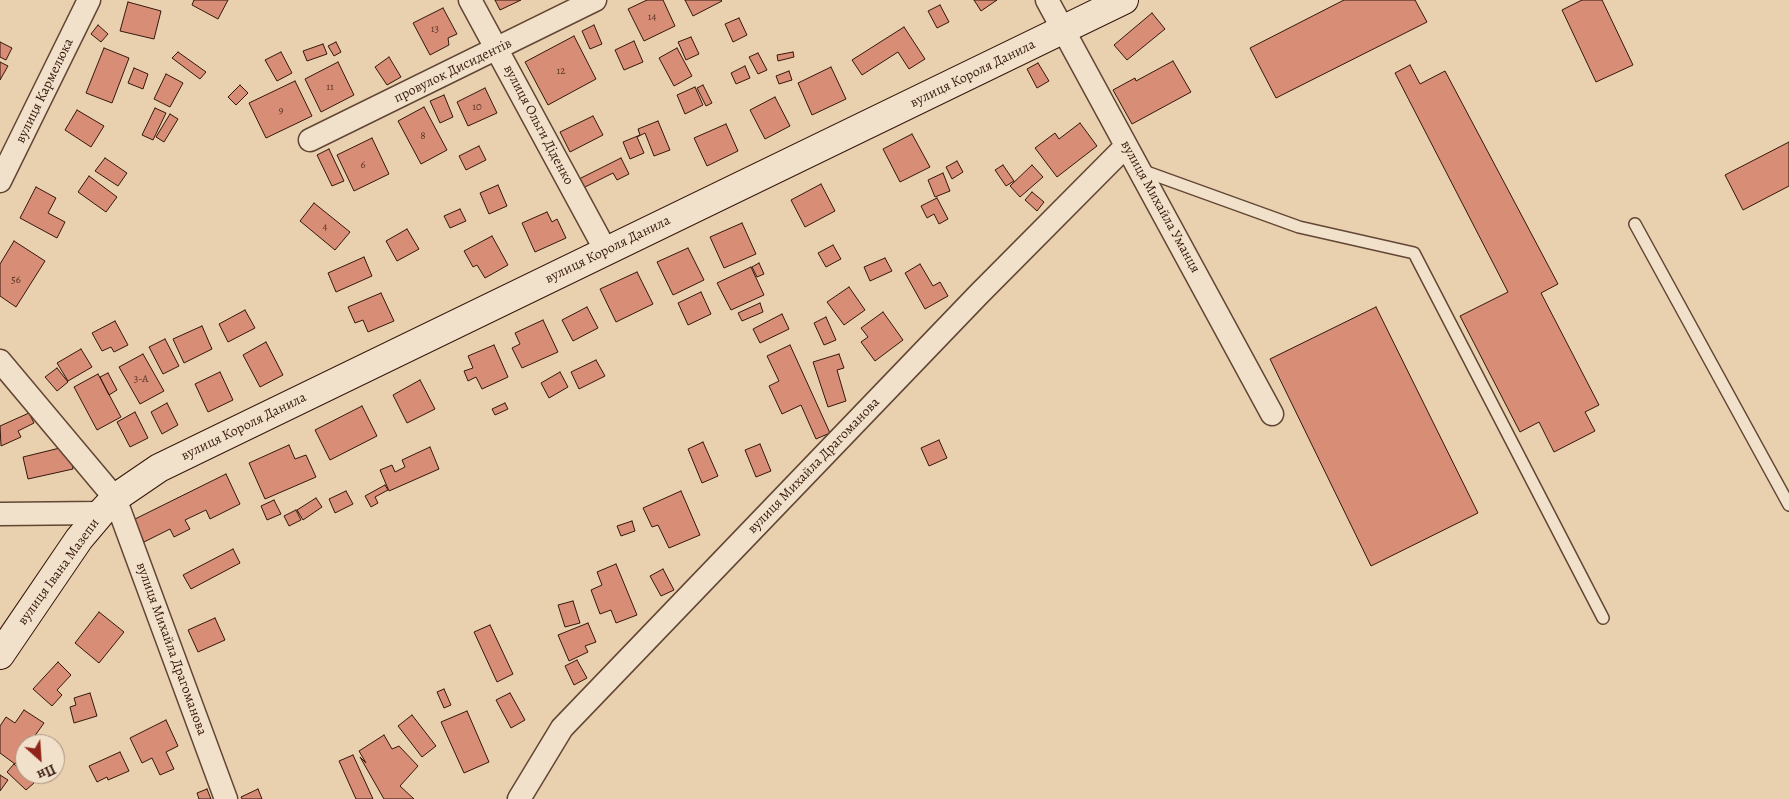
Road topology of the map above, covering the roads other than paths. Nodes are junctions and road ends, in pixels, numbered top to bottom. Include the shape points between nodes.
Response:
1 (89, 0) edge
2 (470, 0) edge
3 (595, 0) edge
4 (1047, 0) edge
5 (1124, 0) edge
6 (1064, 31) junction
7 (497, 50) junction
8 (310, 140) dead end
9 (1126, 146) junction
10 (1139, 169) junction
11 (0, 181) edge
12 (1635, 224) dead end
13 (606, 251) junction
14 (0, 361) edge
15 (1272, 414) dead end
16 (1789, 505) edge
17 (108, 506) junction
18 (0, 514) edge
19 (1602, 618) dead end
20 (0, 655) edge
21 (226, 799) edge
22 (519, 799) edge

1 - 11 street, вулиця Кармелюка
2 - 7 street, вулиця Ольги Діденко
3 - 7 street, провулок Дисидентів
4 - 6 street, вулиця Михайла Уманця
5 - 6 main road, вулиця Короля Данила
6 - 9 street, вулиця Михайла Уманця
6 - 13 main road, вулиця Короля Данила
7 - 8 street, провулок Дисидентів
7 - 13 street, вулиця Ольги Діденко
9 - 10 street, вулиця Михайла Уманця
9 - 22 street, вулиця Михайла Драгоманова via 979,294 562,728
10 - 15 street, вулиця Михайла Уманця
10 - 19 lane via 1299,227 1414,254
12 - 16 lane
13 - 17 main road, вулиця Короля Данила via 160,468
14 - 17 street, вулиця Михайла Драгоманова
17 - 18 street
17 - 20 main road, вулиця Івана Мазепи via 79,539
17 - 21 street, вулиця Михайла Драгоманова

